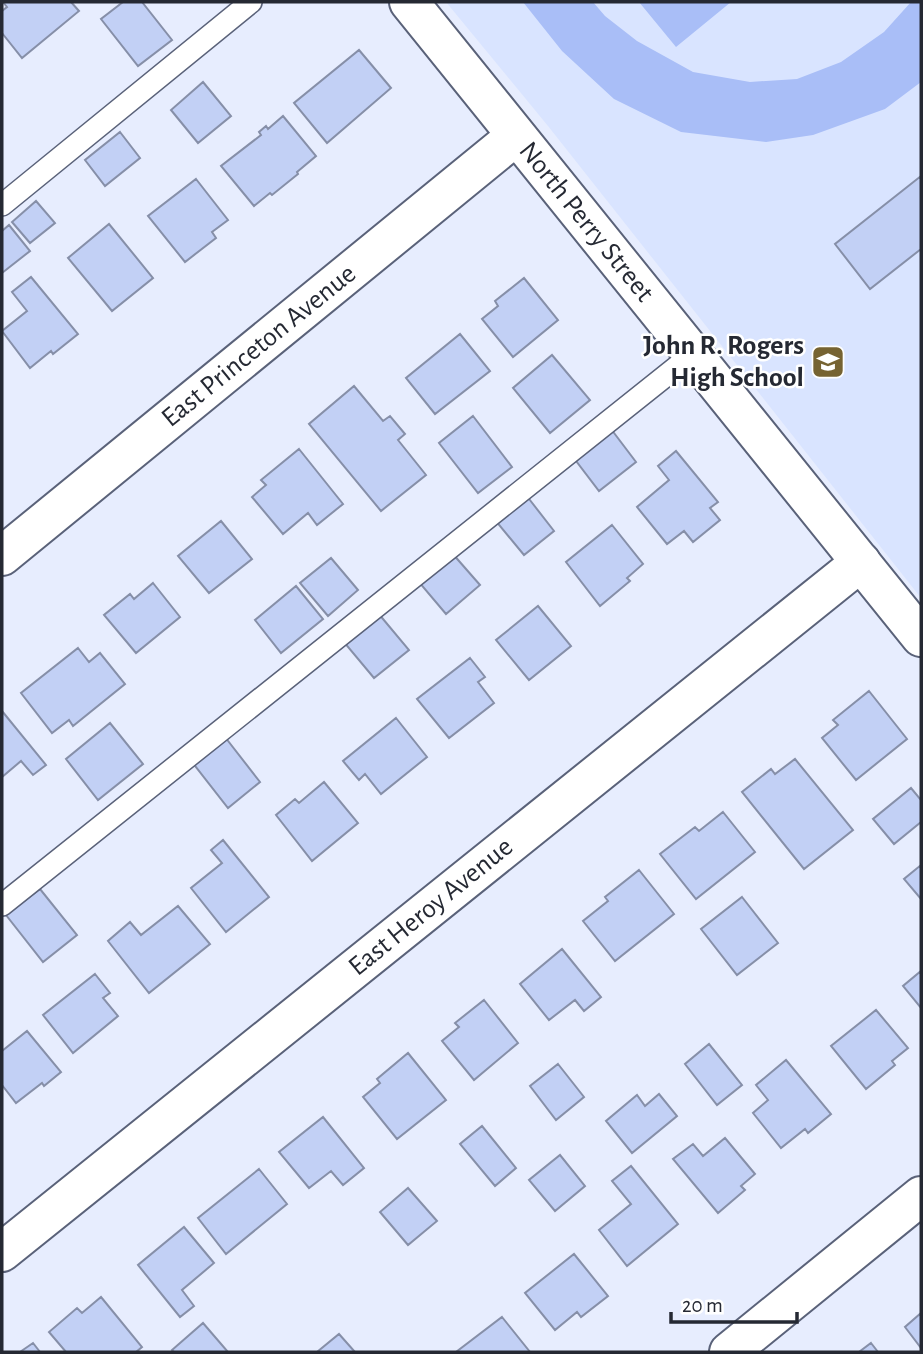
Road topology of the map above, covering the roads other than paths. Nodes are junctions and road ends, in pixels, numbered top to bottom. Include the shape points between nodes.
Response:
1 (251, 2) edge
2 (409, 2) edge
3 (516, 136) junction
4 (2, 205) edge
5 (693, 354) junction
6 (2, 556) edge
7 (861, 562) junction
8 (921, 637) edge
9 (2, 905) edge
10 (921, 1196) edge
11 (2, 1252) edge
12 (729, 1352) edge

1 - 4 lane
2 - 3 street, North Perry Street
3 - 5 street, North Perry Street
3 - 6 street, East Princeton Avenue
5 - 7 street, North Perry Street
5 - 9 lane
7 - 8 street, North Perry Street
7 - 11 street, East Heroy Avenue
10 - 12 street

